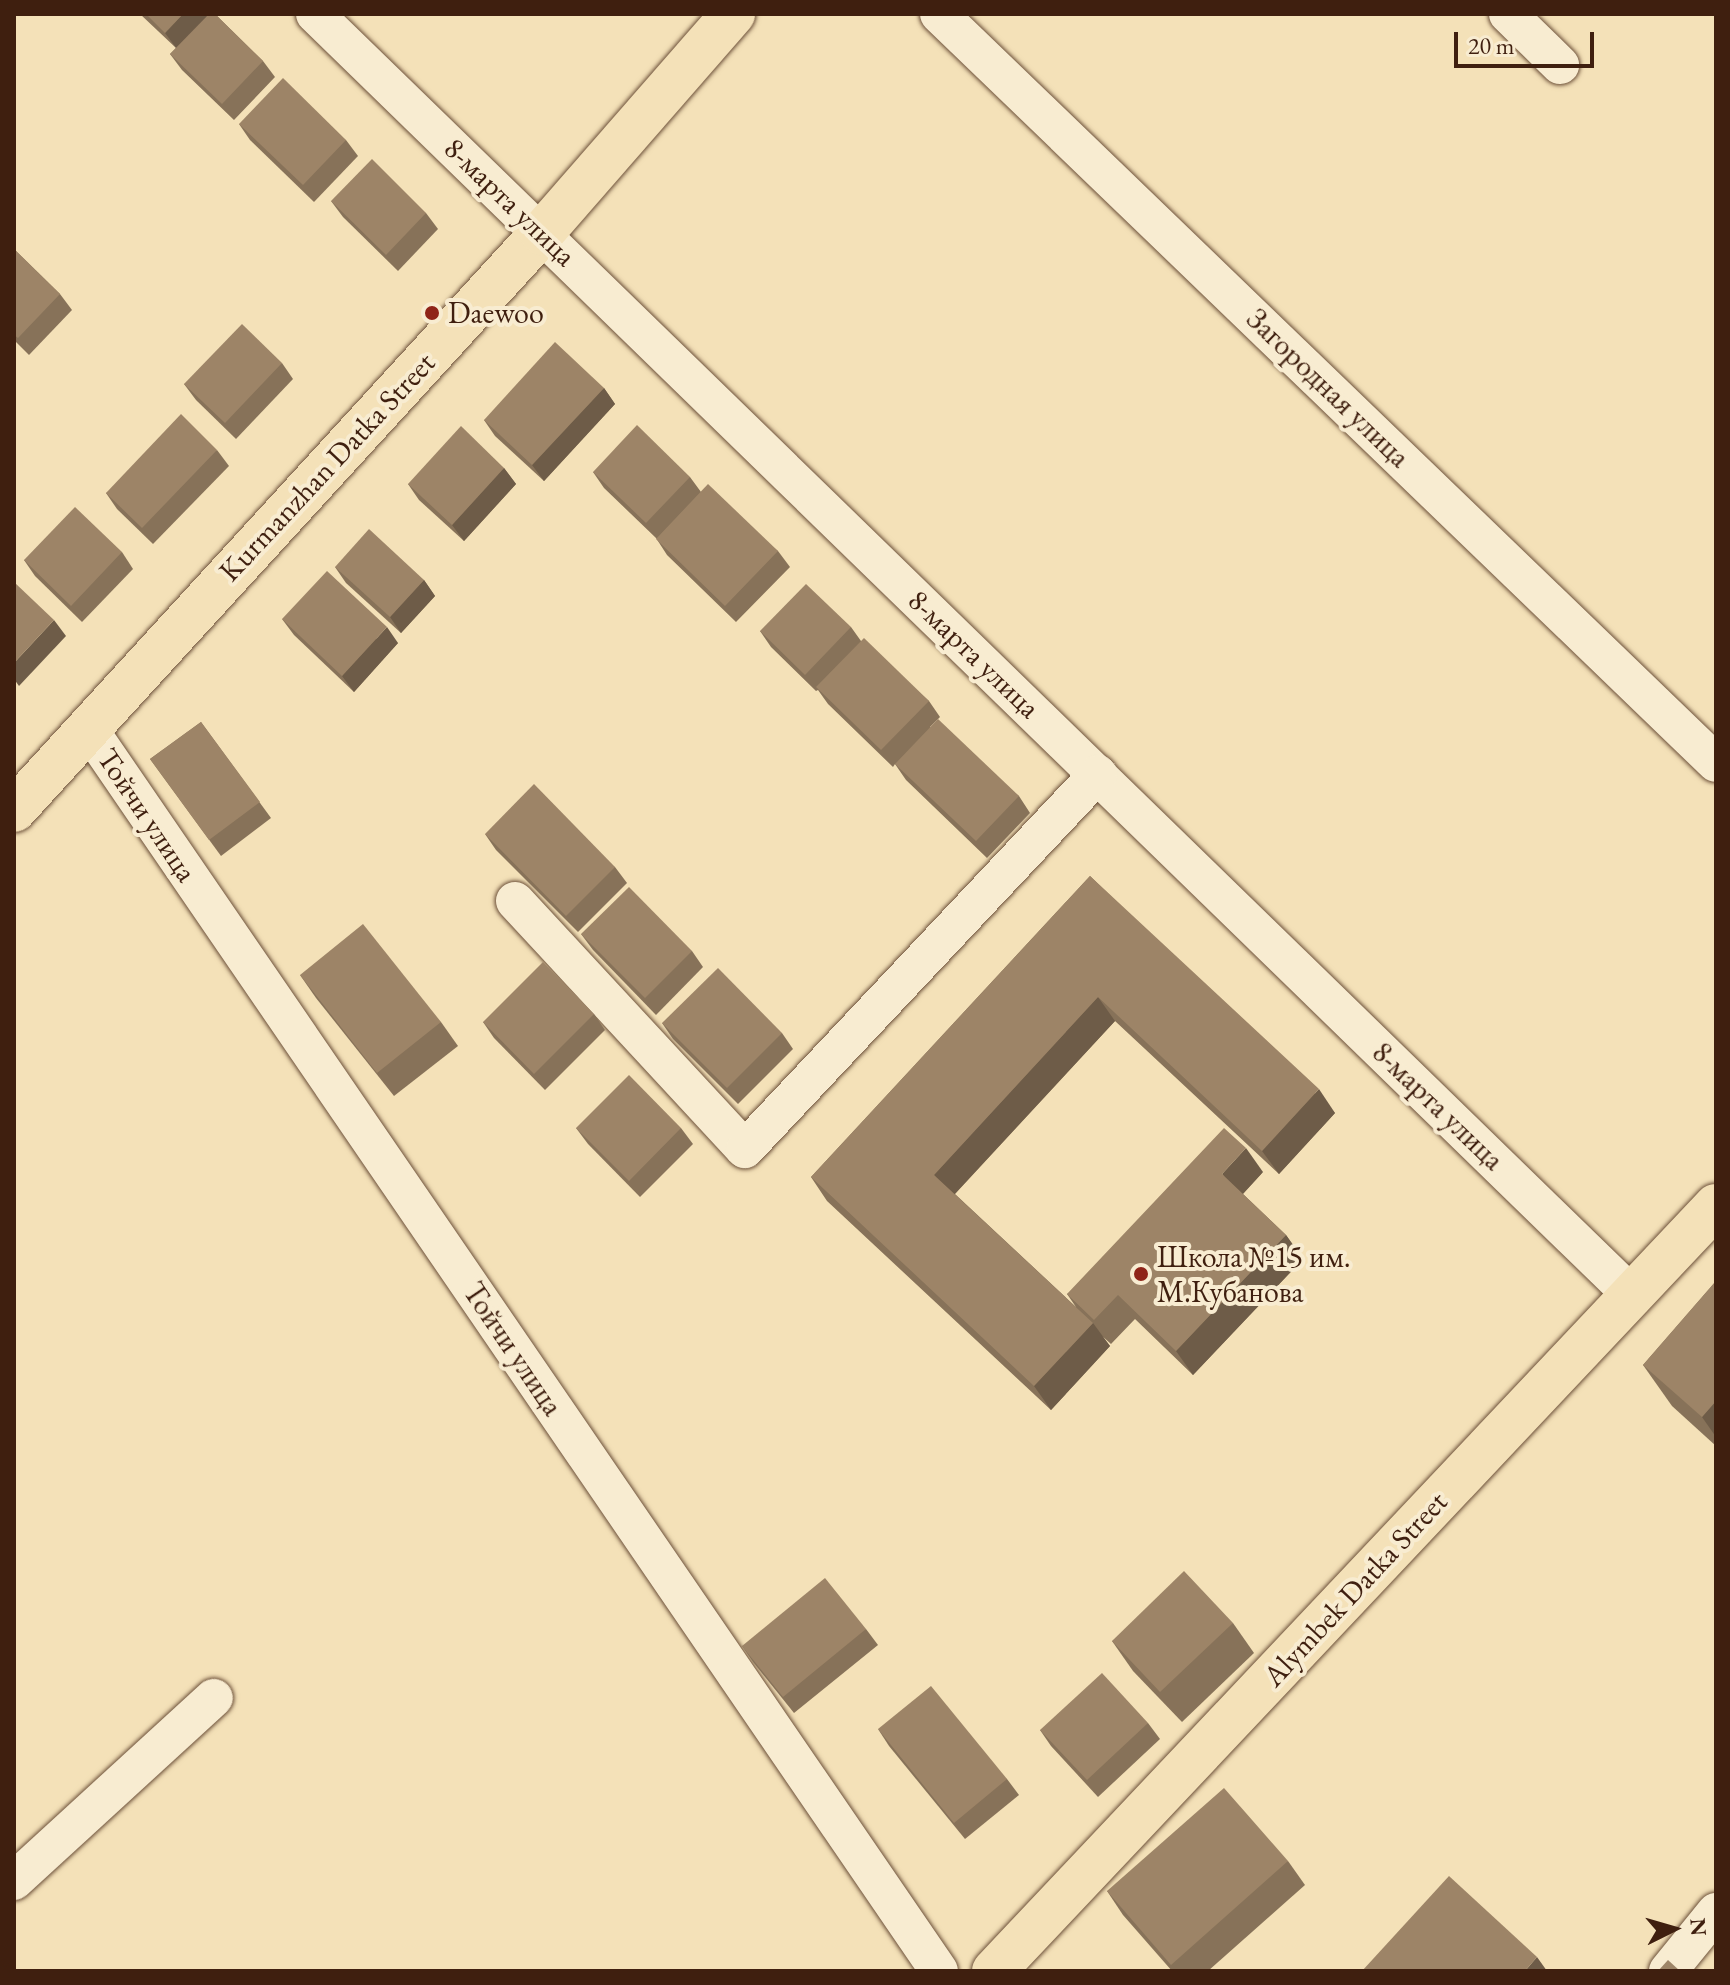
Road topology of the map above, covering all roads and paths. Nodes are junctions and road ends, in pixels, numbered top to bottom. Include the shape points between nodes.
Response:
1 (315, 14) edge
2 (733, 14) edge
3 (939, 14) edge
4 (1508, 14) edge
5 (1560, 65) dead end
6 (542, 233) junction
7 (88, 728) junction
8 (1716, 763) edge
9 (1098, 774) junction
10 (14, 810) edge
11 (515, 901) dead end
12 (1716, 1206) edge
13 (1632, 1295) junction
14 (214, 1698) dead end
15 (14, 1881) edge
16 (1716, 1912) edge
17 (939, 1971) edge
18 (994, 1971) edge
19 (1668, 1971) edge

1 - 6 street, 8-марта улица
2 - 6 main road, Kurmanzhan Datka Street
3 - 8 street, Загородная улица
4 - 5 street
6 - 7 main road, Kurmanzhan Datka Street
6 - 9 street, 8-марта улица
7 - 10 main road, Kurmanzhan Datka Street
7 - 17 street, Тойчи улица
9 - 11 street via 745,1149
9 - 13 street, 8-марта улица
12 - 13 main road, Alymbek Datka Street
13 - 18 main road, Alymbek Datka Street
14 - 15 street
16 - 19 street

